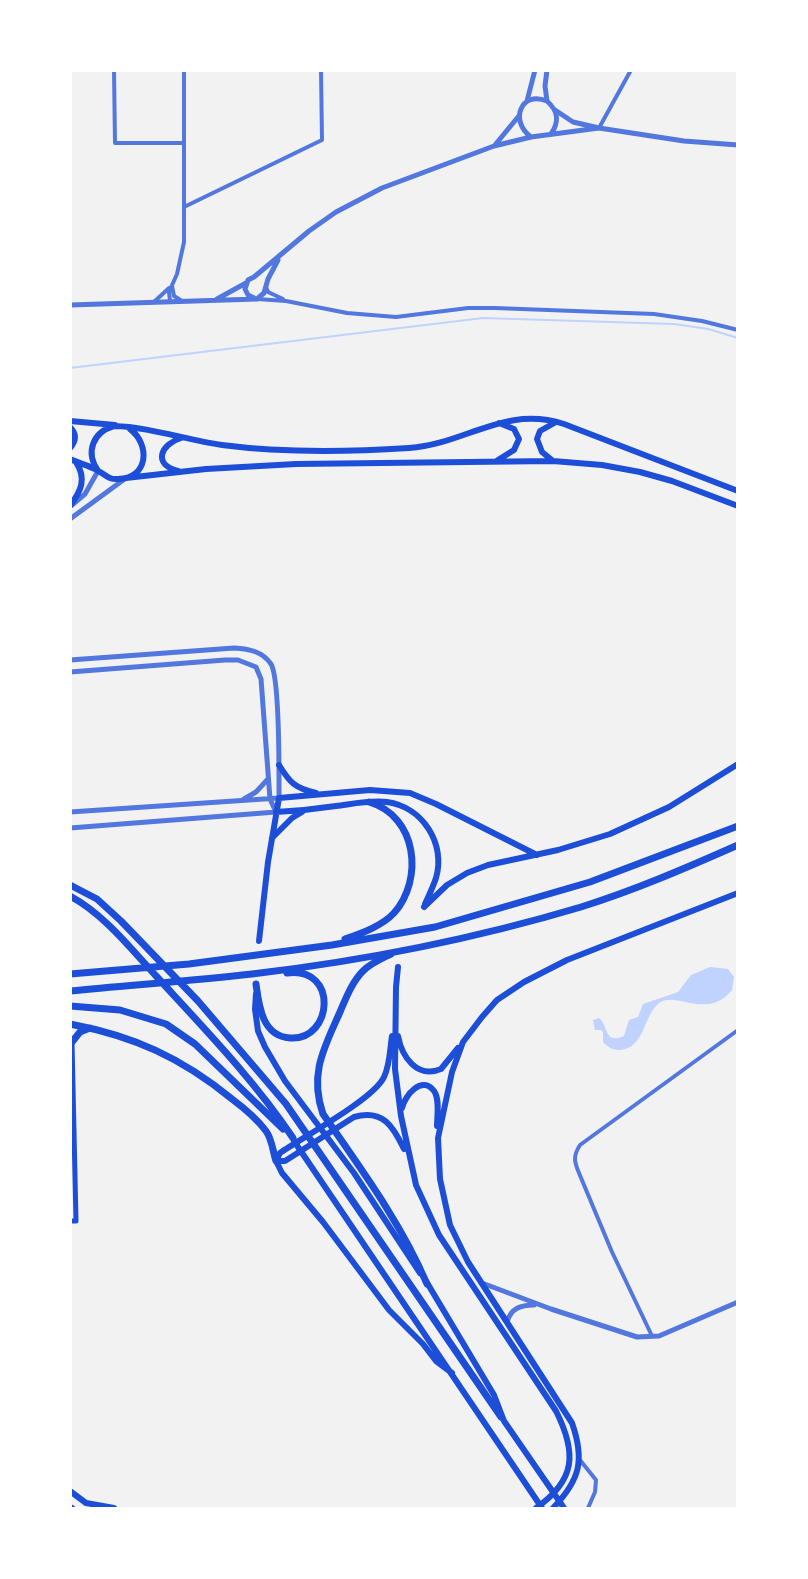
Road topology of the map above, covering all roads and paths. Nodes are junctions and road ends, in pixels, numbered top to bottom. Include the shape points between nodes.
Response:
1 (114, 70) edge
2 (184, 70) edge
3 (321, 70) edge
4 (535, 70) edge
5 (547, 70) edge
6 (631, 70) edge
7 (527, 101) junction
8 (547, 101) junction
9 (555, 110) junction
10 (519, 115) junction
11 (598, 128) junction
12 (550, 134) junction
13 (531, 137) junction
14 (184, 143) junction
15 (738, 145) edge
16 (494, 146) junction
17 (184, 207) junction
18 (280, 256) junction
19 (254, 277) junction
20 (246, 283) junction
21 (172, 285) junction
22 (266, 287) junction
23 (255, 298) junction
24 (216, 300) junction
25 (182, 301) junction
26 (286, 301) junction
27 (153, 302) junction
28 (170, 302) junction
29 (70, 305) edge
30 (738, 330) edge
31 (70, 421) edge
32 (557, 422) junction
33 (498, 423) junction
34 (122, 426) junction
35 (70, 427) edge
36 (182, 438) junction
37 (70, 448) edge
38 (73, 461) edge
39 (494, 461) junction
40 (553, 461) junction
41 (98, 471) junction
42 (181, 472) junction
43 (126, 478) junction
44 (738, 491) edge
45 (70, 506) edge
46 (738, 506) edge
47 (70, 519) edge
48 (195, 651) junction
49 (70, 660) edge
50 (197, 662) junction
51 (70, 672) edge
52 (738, 764) edge
53 (279, 765) junction
54 (268, 779) junction
55 (322, 794) junction
56 (279, 798) junction
57 (270, 799) junction
58 (243, 800) junction
59 (369, 802) junction
60 (305, 810) junction
61 (70, 812) edge
62 (276, 812) junction
63 (738, 826) edge
64 (70, 828) edge
65 (271, 839) junction
66 (738, 845) edge
67 (537, 855) junction
68 (70, 885) edge
69 (738, 893) edge
70 (70, 896) edge
71 (259, 941) dead end
72 (332, 945) junction
73 (401, 950) junction
74 (398, 967) dead end
75 (70, 974) edge
76 (251, 974) junction
77 (256, 984) joint
78 (70, 991) edge
79 (70, 1006) edge
80 (395, 1020) junction
81 (70, 1024) edge
82 (90, 1028) junction
83 (738, 1029) edge
84 (71, 1040) edge
85 (462, 1042) junction
86 (401, 1116) junction
87 (438, 1138) junction
88 (293, 1141) junction
89 (409, 1158) junction
90 (276, 1161) junction
91 (70, 1221) edge
92 (482, 1283) junction
93 (427, 1284) junction
94 (738, 1302) edge
95 (539, 1305) junction
96 (507, 1322) junction
97 (652, 1337) junction
98 (452, 1373) junction
99 (503, 1419) junction
100 (580, 1460) junction
101 (70, 1491) edge
102 (114, 1509) edge
103 (536, 1509) edge
104 (542, 1509) edge
105 (553, 1509) edge
106 (564, 1509) edge
107 (588, 1509) edge

1 - 14 street via 115,143
2 - 14 street
3 - 17 street via 322,140
4 - 7 street
5 - 8 street
6 - 11 street
7 - 8 street
7 - 10 street
8 - 9 street
9 - 11 street via 573,122
9 - 12 street via 557,121
10 - 13 street via 521,128
10 - 16 street
11 - 12 street
11 - 15 street
12 - 13 street
13 - 16 street
14 - 17 street
16 - 18 street via 356,200
17 - 21 street via 182,256
18 - 19 street
18 - 22 street
19 - 20 street
19 - 22 street via 263,280
20 - 23 street via 247,293
20 - 24 street
21 - 25 street via 174,296
21 - 27 street
21 - 28 street
22 - 23 street
22 - 26 street
23 - 24 street
23 - 26 street
24 - 25 street
25 - 28 street
26 - 30 street via 347,313 396,317 468,308 654,314
27 - 28 street
27 - 29 street
31 - 34 main road
32 - 33 main road via 525,418
32 - 40 main road via 540,431 537,439 542,452
32 - 44 main road
33 - 36 main road via 422,446 243,447
33 - 39 main road via 514,429 519,439 509,454
34 - 36 main road
34 - 41 main road via 106,428 94,440 91,456
34 - 43 main road via 138,434 145,450 140,467
35 - 37 main road via 75,442
36 - 42 main road via 169,443 161,457 171,469
38 - 41 main road
38 - 45 main road via 82,474 82,486
39 - 40 main road
39 - 42 main road via 273,465
40 - 46 main road via 640,472
41 - 43 main road via 111,479
41 - 45 street via 86,494
42 - 43 main road
43 - 47 street
48 - 49 street
48 - 50 street
48 - 53 street via 256,651 271,665
50 - 51 street
50 - 54 street via 238,660 256,667 261,679
52 - 67 main road via 669,807 610,834
53 - 55 main road via 295,786
53 - 56 street
54 - 57 street
54 - 58 street
55 - 56 main road
55 - 67 main road via 370,790 410,793
56 - 57 street
56 - 62 main road
57 - 58 street
57 - 62 street
58 - 61 street
59 - 60 main road
59 - 67 main road via 404,807 425,822 432,833 438,864 424,907 467,873
59 - 72 highway via 390,812 406,833 413,862 412,878 393,914
60 - 62 main road
60 - 65 main road
62 - 64 street
62 - 65 main road
63 - 72 highway via 590,882 500,909 435,927
65 - 71 main road
66 - 73 highway via 672,874 581,906
68 - 99 highway via 97,899 121,921 198,1001 286,1104
69 - 85 main road via 567,960 524,982 497,1000
70 - 88 highway via 92,909 187,1010 276,1112
72 - 75 highway via 189,964
73 - 76 highway
73 - 93 highway via 361,972 326,1043 316,1085 323,1114 378,1193
74 - 80 main road
76 - 77 highway via 307,974 319,982 324,1012 307,1035 300,1038 276,1034 262,1016
76 - 78 highway
77 - 93 main road via 255,1009 264,1047
79 - 88 highway via 120,1010 165,1024 195,1044
80 - 85 main road via 405,1058 422,1071 441,1069
80 - 86 main road via 395,1069
80 - 88 main road via 385,1075 380,1083 340,1115
81 - 82 highway
82 - 84 highway
82 - 90 highway via 160,1051 207,1078 267,1133
83 - 97 street via 580,1145 575,1153 574,1161 612,1252
84 - 91 main road via 76,1221
85 - 87 main road via 448,1085
86 - 87 main road via 411,1090 428,1087 436,1098
86 - 89 main road
87 - 92 main road via 440,1179 450,1225
88 - 90 main road
88 - 98 main road
89 - 90 main road via 388,1123 364,1114 285,1161
89 - 103 main road via 421,1200 439,1235 566,1432 568,1470 553,1496
90 - 98 main road via 389,1310
92 - 95 street
92 - 96 main road
93 - 99 main road via 494,1395
94 - 97 street
95 - 96 street via 519,1306
95 - 97 street via 621,1333
96 - 100 main road via 572,1423
98 - 104 main road
99 - 106 main road
100 - 105 main road via 573,1483
100 - 107 street via 596,1480
101 - 102 main road via 86,1503

